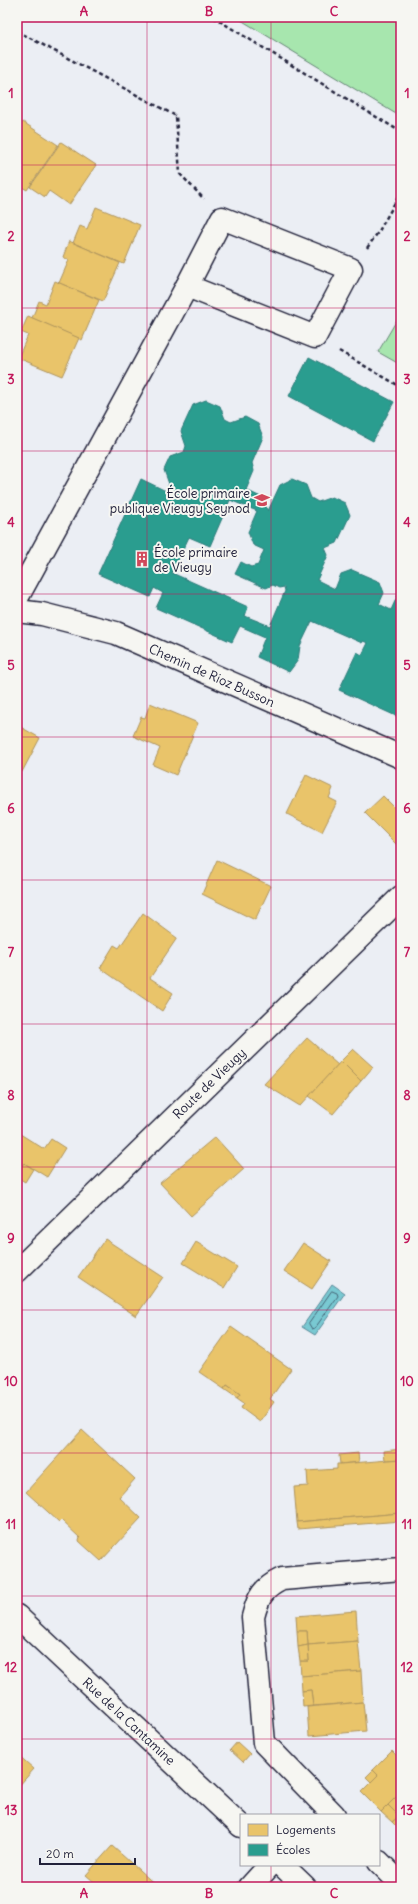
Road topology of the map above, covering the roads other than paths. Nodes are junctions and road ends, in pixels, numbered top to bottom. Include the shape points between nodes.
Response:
1 (187, 286) junction
2 (17, 598) edge
3 (17, 611) edge
4 (401, 757) edge
5 (401, 896) edge
6 (17, 1271) edge
7 (401, 1569) edge
8 (17, 1616) edge
9 (322, 1811) edge
10 (240, 1825) edge
11 (380, 1863) edge
12 (269, 1866) edge
13 (283, 1866) edge
14 (401, 1884) edge
15 (250, 1887) edge
16 (305, 1887) edge

1 - 1 street via 222,218 351,269 315,337
1 - 2 street
3 - 4 street, Chemin de Rioz Busson via 42,614 116,633
5 - 6 street, Route de Vieugy
7 - 9 street via 282,1579 270,1585 258,1599 253,1617 264,1742
8 - 10 street, Rue de la Cantamine
11 - 14 street
12 - 15 street
13 - 16 street

